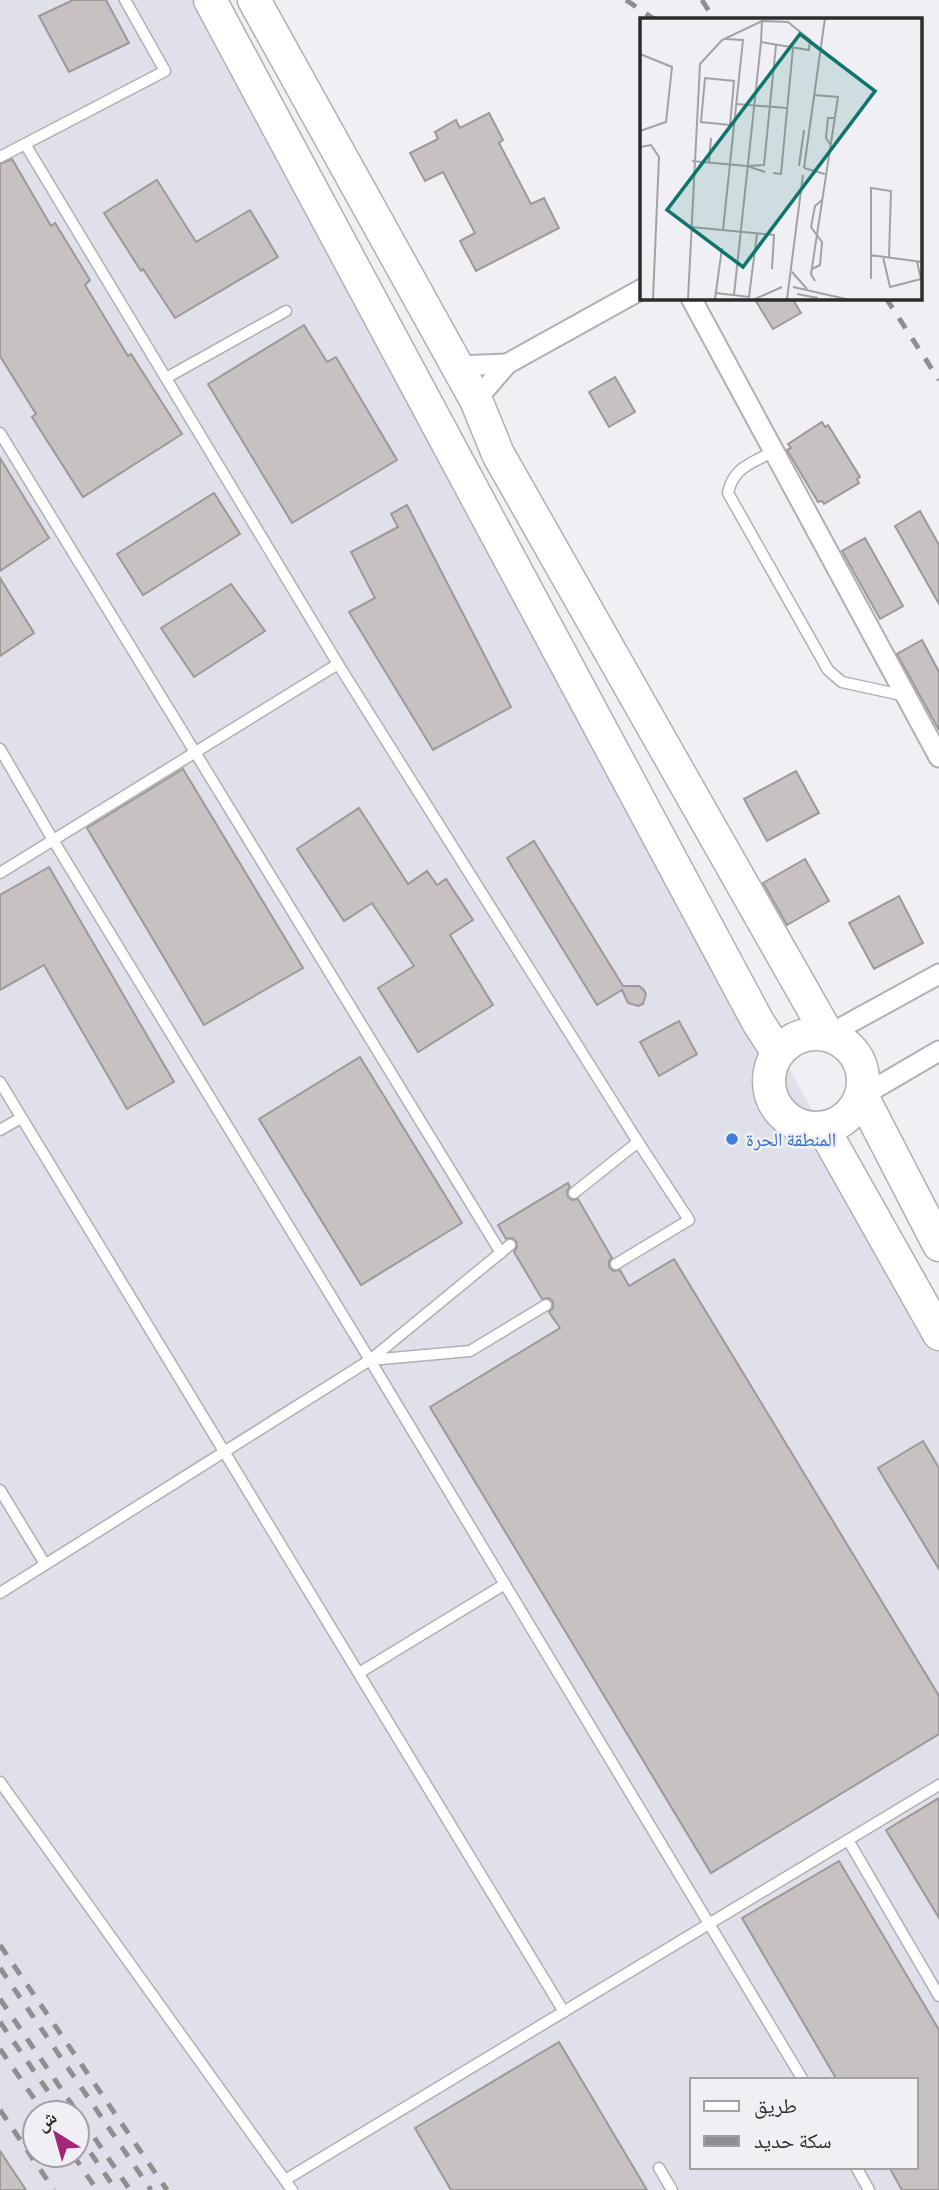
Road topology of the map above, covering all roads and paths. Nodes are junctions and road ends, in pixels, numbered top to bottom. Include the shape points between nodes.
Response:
1 (125, 0) edge
2 (209, 0) edge
3 (254, 0) edge
4 (25, 144) junction
5 (0, 157) edge
6 (640, 290) edge
7 (692, 299) edge
8 (286, 311) dead end
9 (507, 364) junction
10 (456, 366) junction
11 (166, 378) junction
12 (476, 400) junction
13 (0, 433) edge
14 (774, 451) junction
15 (338, 664) junction
16 (906, 696) junction
17 (0, 749) edge
18 (194, 753) junction
19 (939, 757) edge
20 (53, 840) junction
21 (0, 873) edge
22 (939, 974) edge
23 (828, 1035) junction
24 (939, 1051) edge
25 (778, 1053) junction
26 (0, 1082) edge
27 (862, 1096) junction
28 (21, 1118) junction
29 (822, 1128) junction
30 (0, 1130) edge
31 (638, 1142) junction
32 (574, 1193) dead end
33 (510, 1245) dead end
34 (939, 1245) edge
35 (501, 1253) junction
36 (616, 1264) dead end
37 (546, 1306) dead end
38 (939, 1334) edge
39 (370, 1360) junction
40 (225, 1452) junction
41 (0, 1490) edge
42 (45, 1564) junction
43 (505, 1584) junction
44 (0, 1593) edge
45 (359, 1673) junction
46 (0, 1782) edge
47 (939, 1785) edge
48 (848, 1840) junction
49 (710, 1924) junction
50 (939, 1996) edge
51 (564, 2012) junction
52 (802, 2078) edge
53 (659, 2168) dead end
54 (857, 2169) edge
55 (285, 2180) junction
56 (292, 2190) edge
57 (672, 2190) edge
58 (869, 2190) edge

1 - 4 lane via 165,71
2 - 25 main road
3 - 10 main road
4 - 5 lane
4 - 11 lane
6 - 9 street
7 - 14 street
8 - 11 lane
9 - 10 street
9 - 12 street
10 - 12 main road
11 - 15 lane
12 - 23 main road via 498,454
13 - 18 lane
14 - 16 street
14 - 16 lane via 737,472 728,493 828,670 842,681
15 - 18 lane
15 - 31 lane
16 - 19 street
17 - 20 lane
18 - 20 lane
18 - 35 lane
20 - 21 lane
20 - 39 lane
22 - 23 street
23 - 25 main road via 809,1034 792,1040
23 - 27 main road via 855,1053 862,1066
24 - 27 street
25 - 29 main road via 769,1082 780,1112 807,1128
26 - 28 lane
27 - 29 main road via 853,1112
27 - 34 main road
28 - 30 lane
28 - 40 lane
29 - 38 main road
31 - 32 lane
31 - 36 lane via 689,1220
33 - 35 lane
35 - 39 lane
37 - 39 lane via 470,1351
39 - 40 lane
39 - 43 lane
40 - 42 lane
40 - 45 lane
41 - 42 lane
42 - 44 lane
43 - 45 lane
43 - 49 lane
45 - 51 lane
46 - 55 lane
47 - 48 lane
48 - 49 lane
48 - 50 lane
49 - 51 lane
49 - 52 lane
51 - 55 lane
53 - 57 lane
54 - 58 lane
55 - 56 lane

